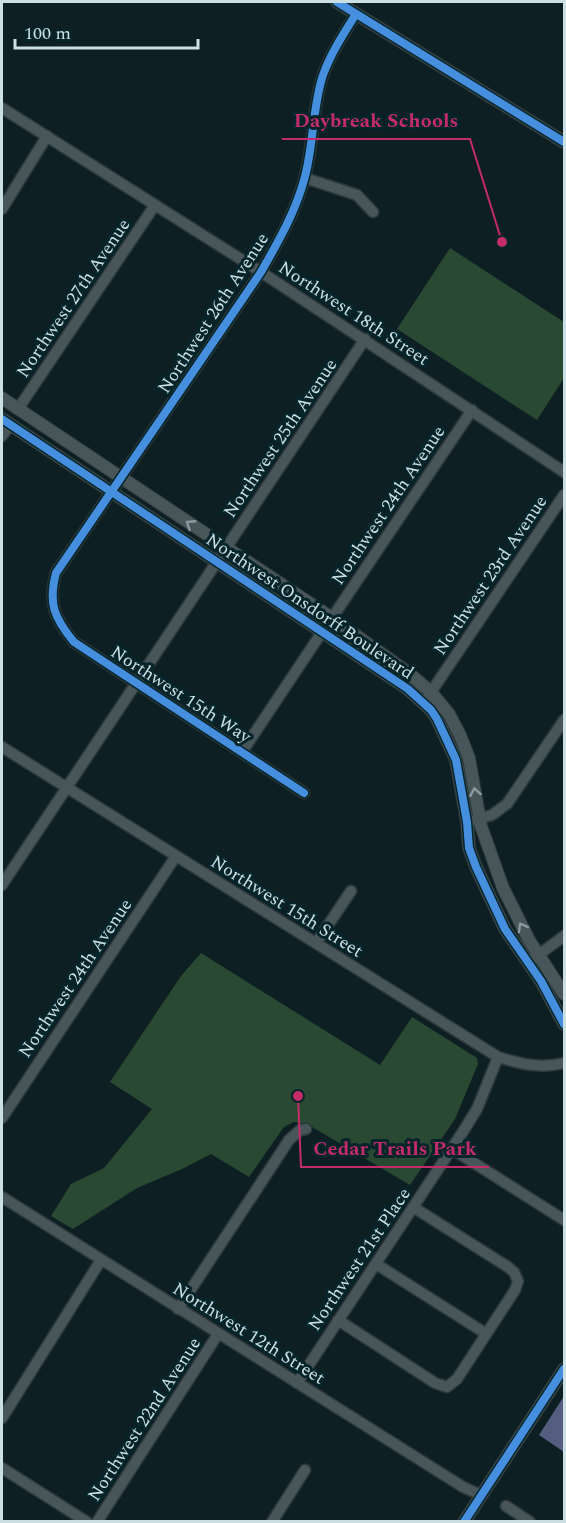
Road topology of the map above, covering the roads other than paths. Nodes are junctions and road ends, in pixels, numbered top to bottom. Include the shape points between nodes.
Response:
1 (337, 2) edge
2 (356, 14) junction
3 (2, 108) edge
4 (47, 136) junction
5 (564, 142) edge
6 (305, 178) junction
7 (155, 205) junction
8 (2, 209) edge
9 (373, 212) dead end
10 (261, 272) junction
11 (365, 339) junction
12 (2, 398) edge
13 (18, 409) junction
14 (472, 410) junction
15 (6, 422) edge
16 (2, 435) edge
17 (564, 472) edge
18 (120, 478) junction
19 (111, 491) junction
20 (564, 495) edge
21 (226, 548) junction
22 (217, 562) junction
23 (54, 608) joint
24 (332, 618) junction
25 (322, 633) junction
26 (136, 683) junction
27 (430, 692) junction
28 (423, 703) junction
29 (564, 720) edge
30 (2, 747) edge
31 (242, 752) junction
32 (66, 788) junction
33 (304, 793) dead end
34 (474, 821) junction
35 (176, 856) junction
36 (2, 885) edge
37 (351, 891) dead end
38 (564, 936) edge
39 (316, 944) junction
40 (540, 954) junction
41 (528, 962) junction
42 (564, 994) edge
43 (564, 1024) edge
44 (498, 1057) junction
45 (564, 1063) edge
46 (2, 1118) edge
47 (306, 1129) dead end
48 (452, 1149) junction
49 (2, 1197) edge
50 (413, 1207) junction
51 (564, 1220) edge
52 (101, 1260) junction
53 (376, 1264) junction
54 (178, 1308) junction
55 (339, 1320) junction
56 (485, 1333) junction
57 (218, 1334) junction
58 (564, 1369) edge
59 (297, 1383) junction
60 (2, 1418) edge
61 (2, 1468) edge
62 (304, 1470) dead end
63 (481, 1495) junction
64 (506, 1506) dead end
65 (87, 1521) edge
66 (97, 1521) edge
67 (272, 1521) edge
68 (464, 1521) edge
69 (530, 1521) edge

1 - 2 street
2 - 5 street
2 - 6 street, Northwest 26th Avenue via 323,76
3 - 4 street, Northwest 18th Street
4 - 7 street, Northwest 18th Street
4 - 8 street
6 - 9 street via 357,195
6 - 10 street, Northwest 26th Avenue via 292,214
7 - 10 street, Northwest 18th Street
7 - 13 street, Northwest 27th Avenue
10 - 11 street, Northwest 18th Street
10 - 18 street, Northwest 26th Avenue
11 - 14 street, Northwest 18th Street
11 - 21 street, Northwest 25th Avenue
12 - 13 street, Northwest Onsdorff Boulevard
13 - 18 street, Northwest Onsdorff Boulevard
14 - 17 street, Northwest 18th Street
14 - 24 street, Northwest 24th Avenue
15 - 16 street
15 - 19 street, Northwest Onsdorff Boulevard
18 - 19 street, Northwest 26th Avenue
21 -> 18 street, Northwest Onsdorff Boulevard
19 - 22 street, Northwest Onsdorff Boulevard
19 - 23 street, Northwest 26th Avenue via 56,573 51,591
20 - 27 street, Northwest 23rd Avenue
21 - 22 street, Northwest 25th Avenue
21 - 24 street, Northwest Onsdorff Boulevard
22 - 25 street, Northwest Onsdorff Boulevard
22 - 26 street, Northwest 25th Avenue
23 - 26 street, Northwest 15th Way via 62,628 74,642
24 - 27 street, Northwest Onsdorff Boulevard
25 - 28 street, Northwest Onsdorff Boulevard
25 - 31 street
26 - 31 street, Northwest 15th Way
26 - 32 street, Northwest 25th Avenue
27 - 28 street, Northwest 23rd Avenue
34 -> 27 street, Northwest Onsdorff Boulevard via 468,758 449,714
28 - 34 street, Northwest Onsdorff Boulevard via 437,719 456,760
29 - 34 street via 507,804
30 - 32 street, Northwest 15th Street
31 - 33 street, Northwest 15th Way
32 - 35 street, Northwest 15th Street
32 - 36 street, Northwest 25th Avenue
40 -> 34 street, Northwest Onsdorff Boulevard via 518,920
34 - 41 street, Northwest Onsdorff Boulevard via 469,848 476,867 505,929
35 - 39 street, Northwest 15th Street
35 - 46 street, Northwest 24th Avenue
37 - 39 street
38 - 40 street
39 - 44 street, Northwest 15th Street
40 - 41 street
40 - 42 street, Northwest Onsdorff Boulevard
41 - 43 street, Northwest Onsdorff Boulevard
44 - 45 street, Northwest 15th Street via 531,1066
44 - 48 street, Northwest 21st Place via 477,1109
47 - 54 street via 289,1140
48 - 50 street, Northwest 21st Place
48 - 51 street
49 - 52 street, Northwest 12th Street
50 - 53 street, Northwest 21st Place
50 - 56 street via 517,1276 518,1285
52 - 54 street, Northwest 12th Street
52 - 60 street
53 - 55 street, Northwest 21st Place
53 - 56 street
54 - 57 street, Northwest 12th Street
55 - 56 street via 447,1387 457,1379
55 - 59 street, Northwest 21st Place
57 - 59 street, Northwest 12th Street
57 - 66 street, Northwest 22nd Avenue
58 - 63 street
59 - 63 street, Northwest 12th Street
61 - 65 street
62 - 67 street
63 - 68 street
64 - 69 street

